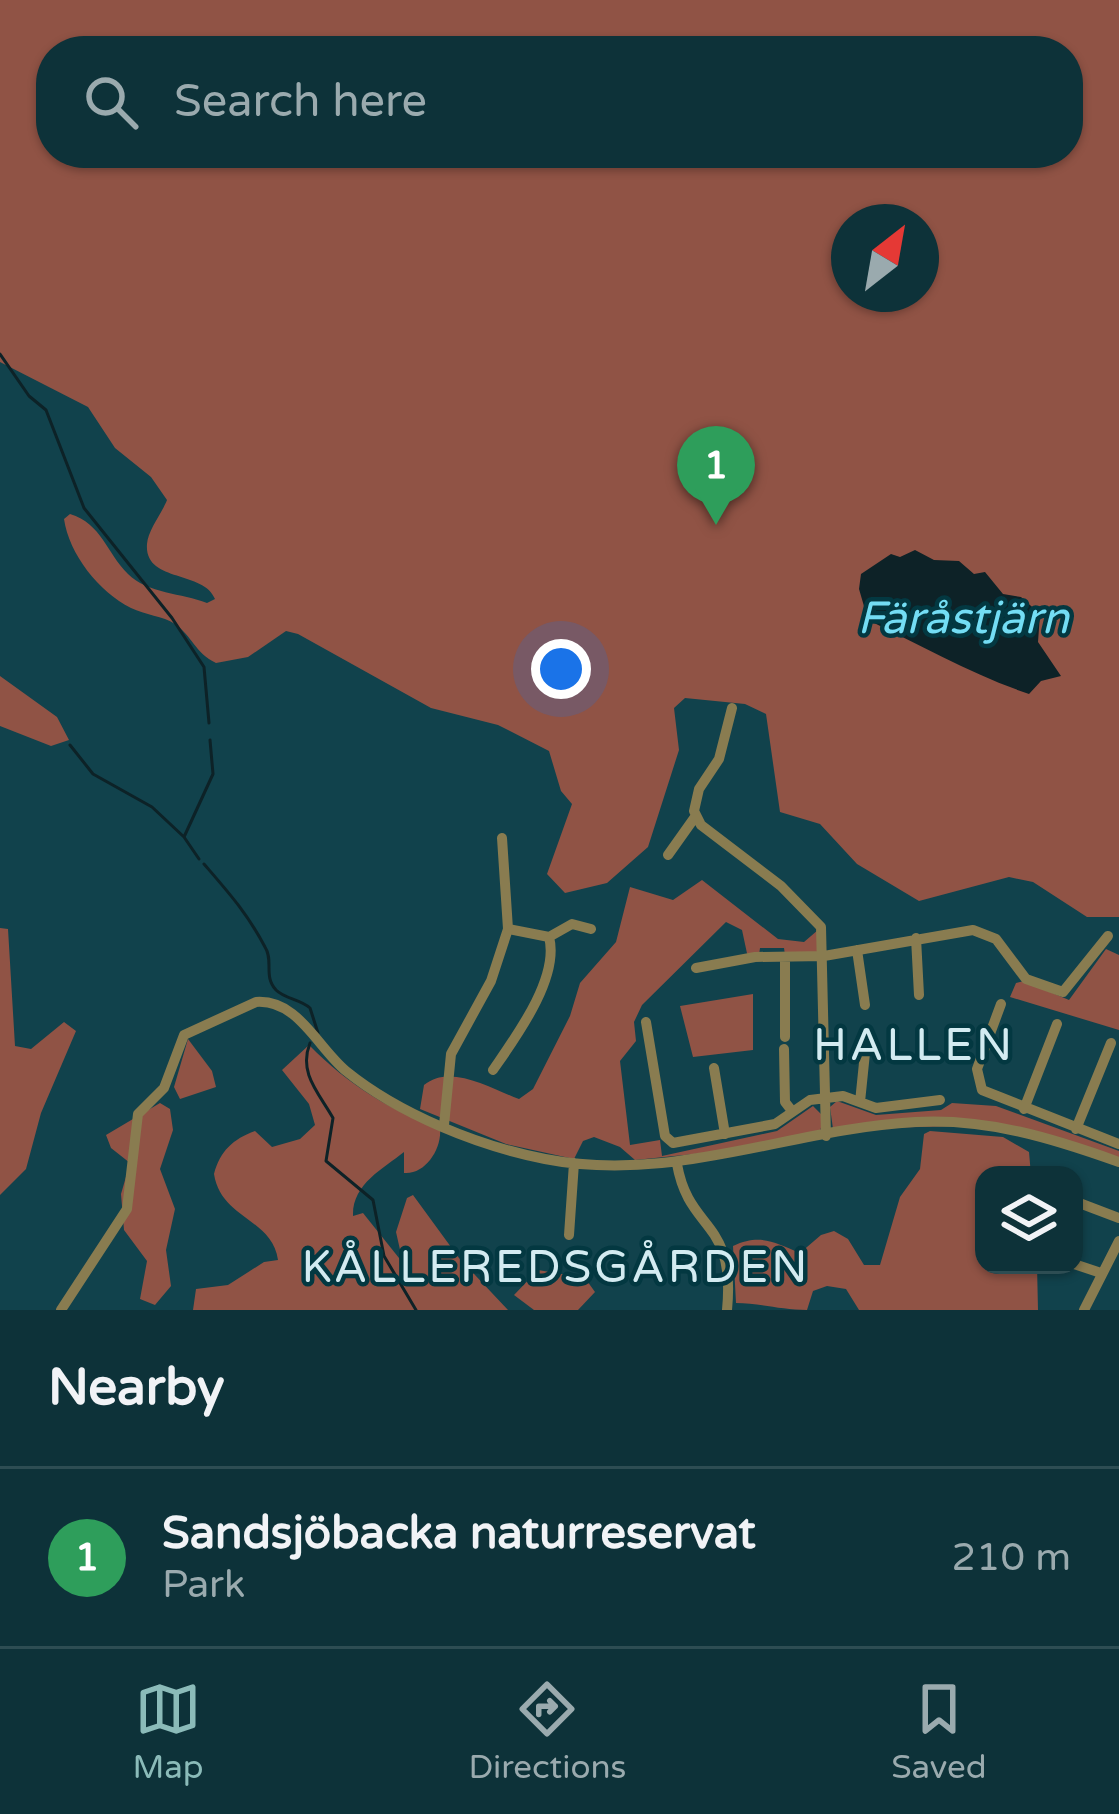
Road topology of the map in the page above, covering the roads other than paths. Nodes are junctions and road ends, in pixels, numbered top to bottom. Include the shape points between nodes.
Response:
1 (732, 708) dead end
2 (695, 818) junction
3 (502, 838) dead end
4 (668, 855) dead end
5 (508, 929) junction
6 (591, 929) dead end
7 (1108, 936) dead end
8 (549, 937) junction
9 (916, 938) junction
10 (857, 950) junction
11 (824, 956) junction
12 (785, 957) junction
13 (696, 968) dead end
14 (919, 994) dead end
15 (1001, 1004) dead end
16 (865, 1005) dead end
17 (646, 1022) dead end
18 (1057, 1024) dead end
19 (1111, 1042) dead end
20 (865, 1053) dead end
21 (714, 1068) dead end
22 (493, 1070) dead end
23 (824, 1098) junction
24 (940, 1100) dead end
25 (860, 1102) junction
26 (1024, 1109) junction
27 (792, 1111) junction
28 (444, 1125) junction
29 (1076, 1129) junction
30 (725, 1134) junction
31 (826, 1136) junction
32 (1119, 1144) edge
33 (1119, 1162) edge
34 (574, 1163) junction
35 (677, 1164) junction
36 (1083, 1204) edge
37 (1119, 1218) edge
38 (568, 1235) dead end
39 (1119, 1241) edge
40 (1083, 1267) edge
41 (1101, 1274) junction
42 (61, 1310) edge
43 (727, 1310) edge
44 (1084, 1310) edge

1 - 2 street via 719,759 695,797
2 - 4 street
2 - 11 street via 813,914
3 - 5 street
5 - 8 street
5 - 28 street via 491,982 451,1054
6 - 8 street via 572,924
7 - 9 street via 1063,992 1026,979 985,932
8 - 22 street via 533,1003
9 - 10 street
9 - 14 street
10 - 11 street
10 - 16 street
11 - 12 street
11 - 23 street
12 - 13 street
12 - 27 street via 785,1102
15 - 26 street via 977,1079 986,1095
17 - 30 street via 668,1141
18 - 26 street
19 - 29 street
20 - 25 street
21 - 30 street
23 - 25 street
23 - 27 street
23 - 31 street
24 - 25 street via 876,1108
26 - 29 street
27 - 30 street via 775,1124
28 - 34 street
28 - 42 street via 351,1075 273,1002 196,1025 181,1039 164,1088 138,1114 127,1209
29 - 32 street
31 - 33 street via 912,1122 981,1124
31 - 35 street
34 - 35 street
34 - 38 street
35 - 43 street via 688,1197 724,1246
36 - 37 street
39 - 41 street
40 - 41 street
41 - 44 street

